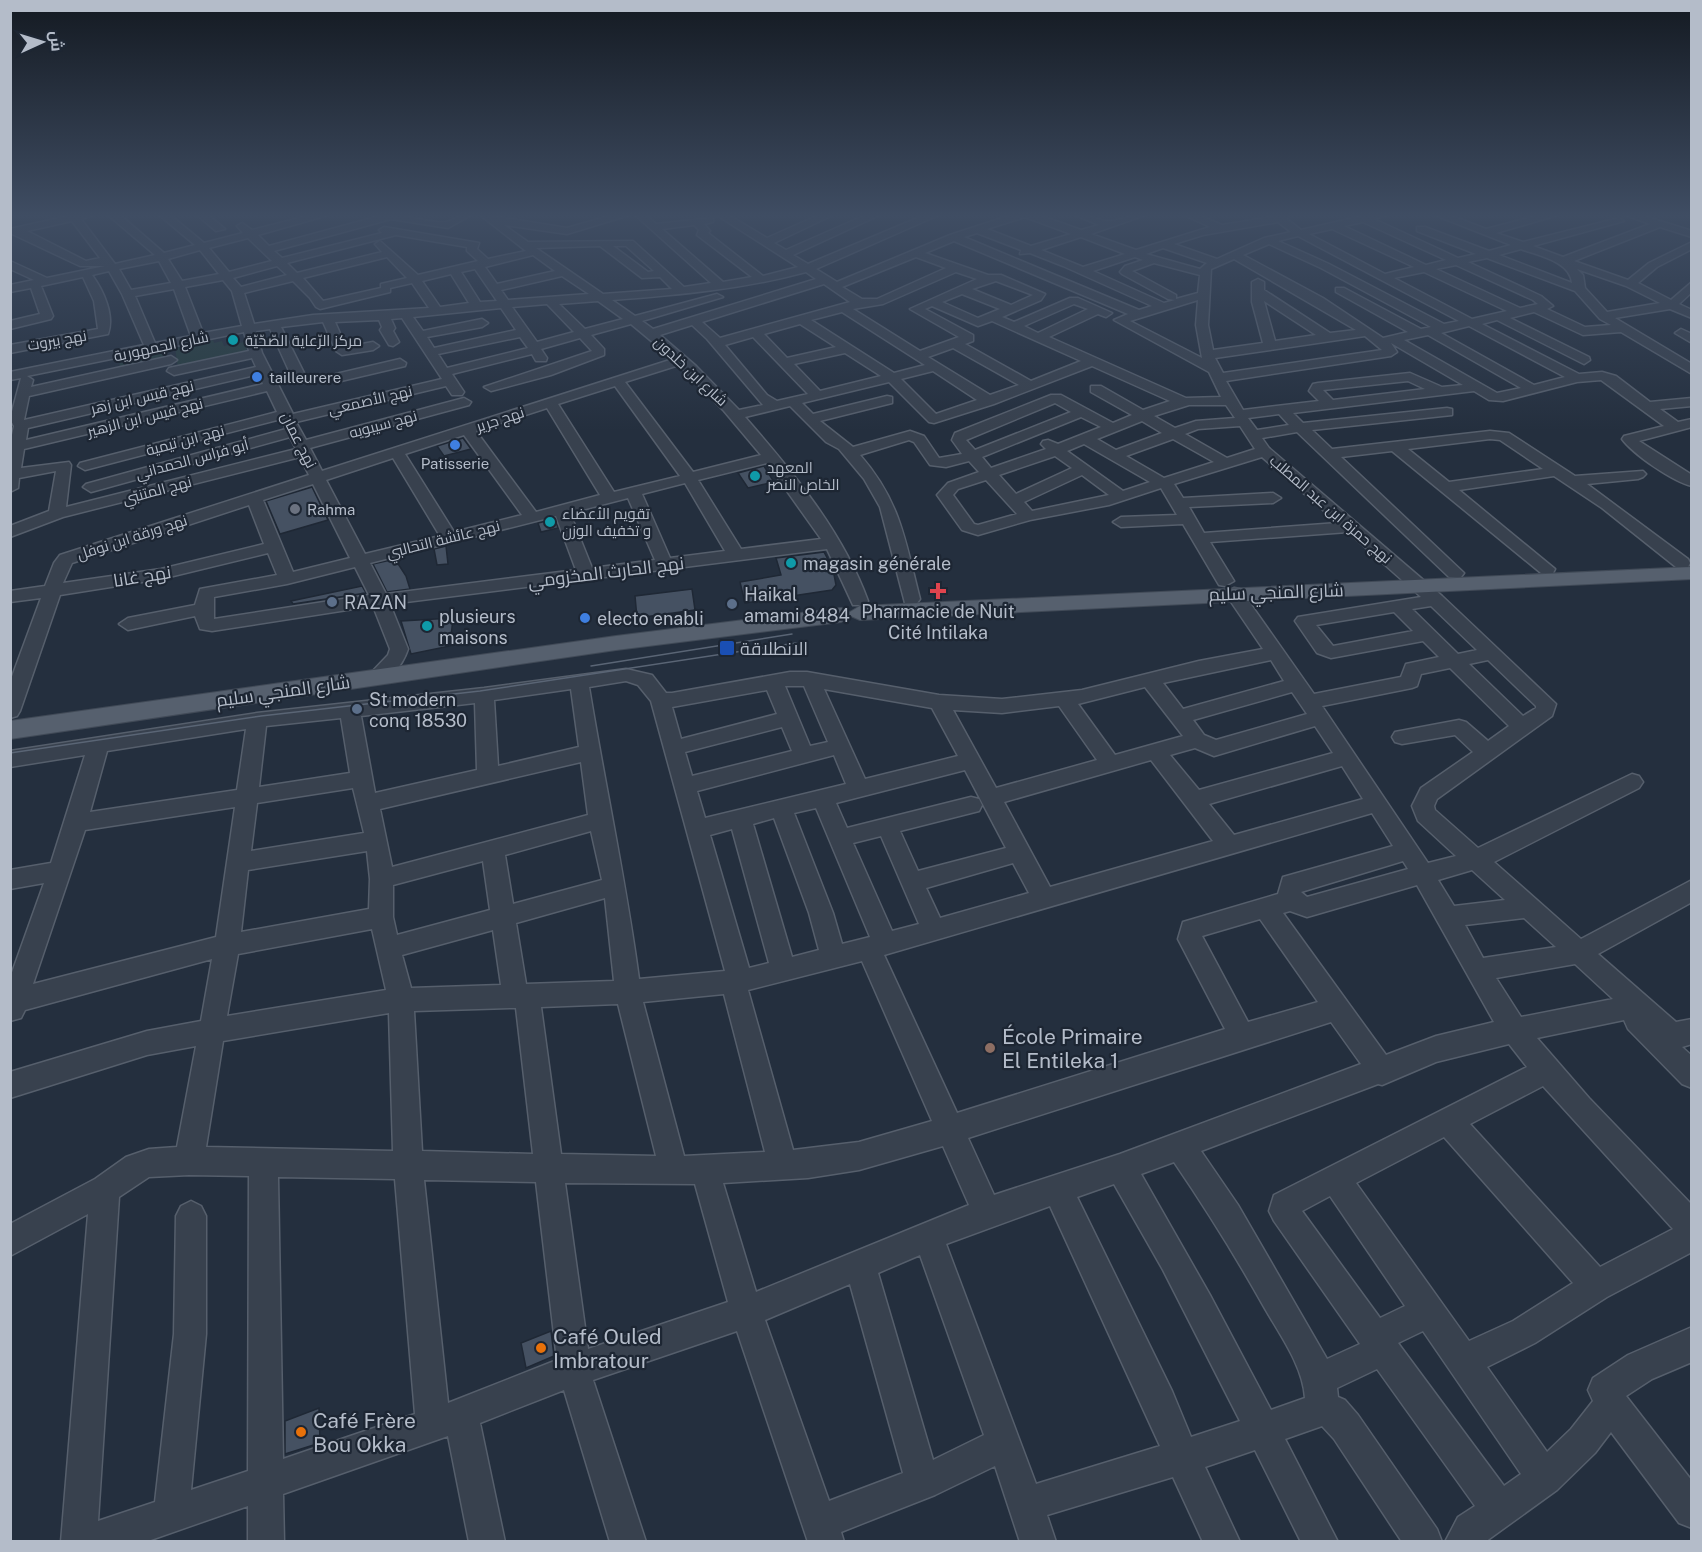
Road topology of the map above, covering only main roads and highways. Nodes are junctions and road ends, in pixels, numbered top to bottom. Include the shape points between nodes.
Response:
1 (1688, 566) edge
2 (1414, 581) junction
3 (1230, 587) junction
4 (850, 606) junction
5 (383, 671) junction
6 (10, 719) edge
7 (10, 730) edge

1 - 2 main road, شارع المنجي سليم
1 - 2 main road, شارع المنجي سليم via 1455,573
2 - 3 main road, شارع المنجي سليم
3 - 4 main road, شارع المنجي سليم
3 - 4 main road, شارع المنجي سليم via 911,599
4 - 5 main road, شارع المنجي سليم
5 - 6 main road, شارع المنجي سليم
5 - 7 main road, شارع المنجي سليم

